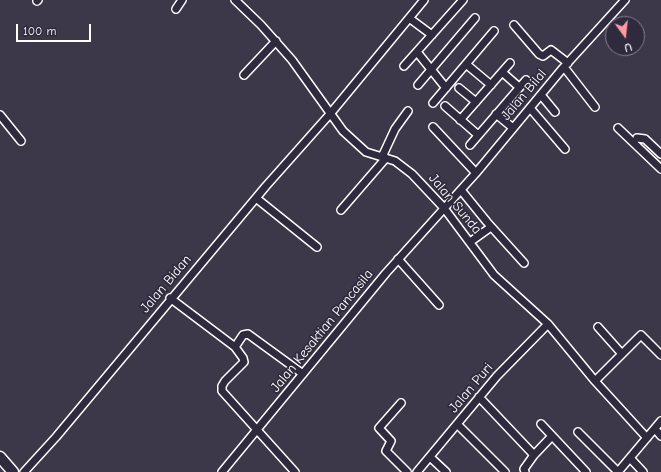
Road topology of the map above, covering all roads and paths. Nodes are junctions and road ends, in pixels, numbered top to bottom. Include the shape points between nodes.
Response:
1 (182, 0) edge
2 (235, 0) edge
3 (424, 0) edge
4 (463, 0) edge
5 (625, 0) edge
6 (176, 9) dead end
7 (409, 18) junction
8 (475, 18) dead end
9 (514, 25) dead end
10 (494, 31) dead end
11 (432, 35) junction
12 (276, 41) junction
13 (417, 52) junction
14 (510, 63) dead end
15 (466, 64) junction
16 (566, 65) junction
17 (404, 66) dead end
18 (431, 69) junction
19 (502, 72) junction
20 (244, 75) dead end
21 (526, 80) dead end
22 (418, 85) dead end
23 (491, 85) junction
24 (519, 87) junction
25 (446, 88) junction
26 (459, 88) dead end
27 (541, 95) junction
28 (476, 102) junction
29 (433, 103) dead end
30 (445, 106) dead end
31 (596, 107) dead end
32 (530, 108) junction
33 (408, 111) dead end
34 (555, 112) dead end
35 (330, 114) junction
36 (496, 114) junction
37 (0, 116) edge
38 (460, 120) junction
39 (433, 127) dead end
40 (513, 128) junction
41 (618, 128) dead end
42 (478, 135) junction
43 (637, 138) dead end
44 (21, 141) dead end
45 (470, 144) dead end
46 (565, 149) dead end
47 (661, 154) edge
48 (384, 157) junction
49 (661, 170) edge
50 (476, 173) junction
51 (461, 190) junction
52 (256, 198) junction
53 (444, 208) junction
54 (341, 210) dead end
55 (491, 227) junction
56 (470, 242) junction
57 (317, 247) dead end
58 (398, 259) junction
59 (524, 263) dead end
60 (170, 298) junction
61 (439, 306) dead end
62 (548, 324) junction
63 (598, 327) dead end
64 (234, 347) junction
65 (622, 354) junction
66 (661, 355) edge
67 (303, 374) junction
68 (595, 381) junction
69 (479, 397) junction
70 (400, 402) dead end
71 (661, 421) edge
72 (457, 424) junction
73 (541, 424) dead end
74 (655, 429) junction
75 (256, 430) junction
76 (578, 432) dead end
77 (552, 436) junction
78 (661, 436) edge
79 (647, 438) junction
80 (534, 455) junction
81 (430, 457) junction
82 (630, 458) junction
83 (2, 462) edge
84 (422, 470) edge
85 (13, 472) edge
86 (24, 472) edge
87 (222, 472) edge
88 (295, 472) edge
89 (407, 472) edge
90 (446, 472) edge
91 (506, 472) edge
92 (525, 472) edge
93 (586, 472) edge
94 (618, 472) edge
95 (643, 472) edge

1 - 6 street
2 - 12 street, Jalan Sunda
3 - 7 street, Jalan Bidan
4 - 11 street
5 - 16 street, Jalan Bilal
7 - 11 street
7 - 35 street, Jalan Bidan
8 - 18 street
9 - 16 street via 539,54 543,56 551,50
10 - 15 street
11 - 13 street
12 - 20 street
12 - 35 street, Jalan Sunda
13 - 17 street
13 - 18 street
14 - 19 street
15 - 23 street
15 - 25 street
16 - 27 street, Jalan Bilal
16 - 31 street
18 - 22 street
18 - 25 street
19 - 23 street
19 - 24 street
21 - 24 street
23 - 28 street
24 - 36 street
25 - 29 street
26 - 28 street
27 - 32 street, Jalan Bilal
27 - 34 street
28 - 38 street
30 - 38 street
32 - 40 street, Jalan Bilal
32 - 46 street
33 - 48 street via 395,129
35 - 48 street, Jalan Sunda via 366,152
35 - 52 street, Jalan Bidan
36 - 40 street
36 - 42 street
37 - 44 street
38 - 42 street
39 - 50 street
40 - 50 street, Jalan Bilal
41 - 49 street
42 - 45 street
43 - 47 street via 645,139
48 - 53 street, Jalan Sunda via 406,169
48 - 54 street
50 - 51 street, Jalan Bilal
51 - 53 street, Jalan Bilal
51 - 55 street
52 - 57 street
52 - 60 street, Jalan Bidan
53 - 56 street, Jalan Sunda
53 - 58 street, Jalan Kesaktian Pancasila
55 - 56 street
55 - 59 street
56 - 62 street, Jalan Sunda via 494,275
58 - 61 street
58 - 67 street, Jalan Kesaktian Pancasila
60 - 64 street
60 - 86 street, Jalan Bidan via 56,437
62 - 68 street, Jalan Sunda
62 - 69 street, Jalan Puri
63 - 65 street
64 - 67 street via 243,335 248,334
64 - 75 street via 244,362 225,381 222,391
65 - 66 street via 642,335
65 - 68 street
67 - 75 street, Jalan Kesaktian Pancasila
68 - 79 street, Jalan Sunda
69 - 72 street, Jalan Puri
69 - 80 street
70 - 89 street via 379,428 391,441 386,451
71 - 74 street
72 - 81 street, Jalan Puri
72 - 91 street
73 - 77 street
74 - 78 street
74 - 79 street
75 - 87 street, Jalan Kesaktian Pancasila
75 - 88 street
76 - 94 street
77 - 80 street
77 - 93 street
79 - 82 street
80 - 92 street via 524,469
81 - 84 street, Jalan Puri
81 - 90 street
82 - 94 street
82 - 95 street
83 - 85 highway

